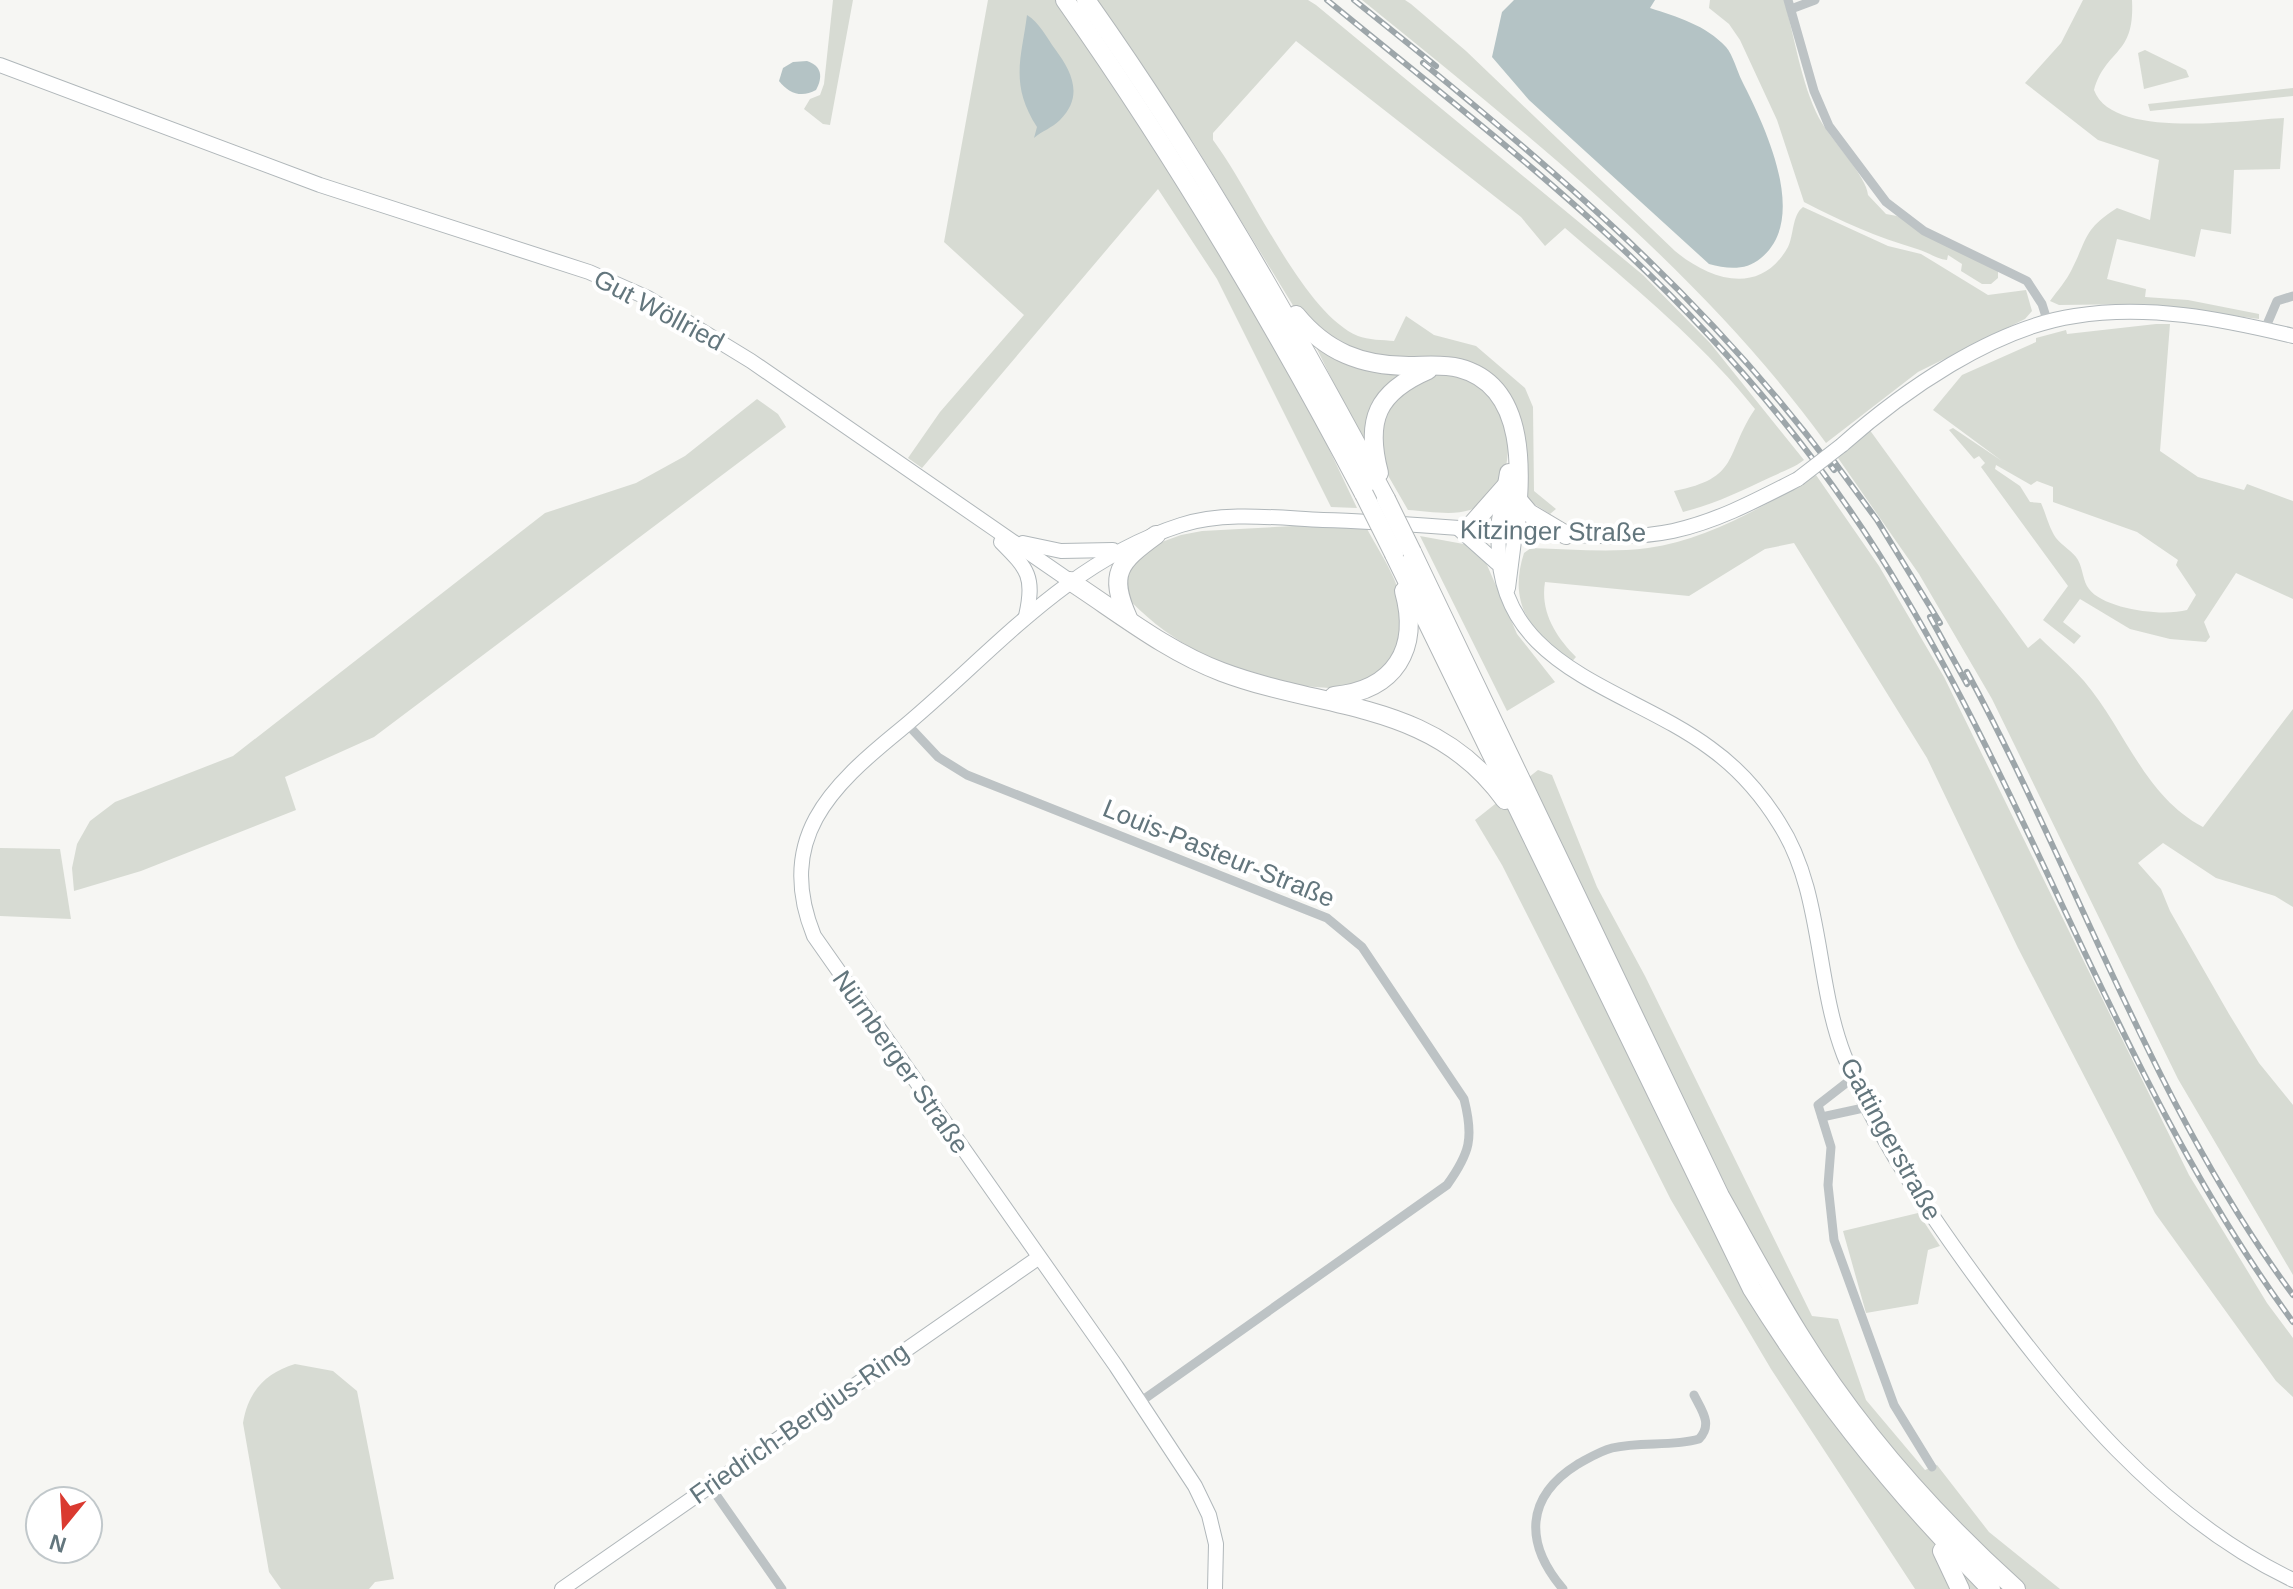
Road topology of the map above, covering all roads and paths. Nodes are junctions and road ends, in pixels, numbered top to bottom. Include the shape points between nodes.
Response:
1 (1065, 0) edge
2 (1086, 0) edge
3 (1815, 0) edge
4 (1790, 4) edge
5 (0, 65) edge
6 (1267, 279) junction
7 (2293, 296) edge
8 (2056, 320) junction
9 (2265, 329) junction
10 (2293, 336) edge
11 (1437, 366) junction
12 (1512, 492) junction
13 (1386, 499) junction
14 (979, 518) junction
15 (1463, 529) junction
16 (1507, 532) junction
17 (1156, 535) junction
18 (1566, 535) junction
19 (1010, 540) junction
20 (1117, 550) junction
21 (1403, 553) junction
22 (1497, 563) junction
23 (1070, 581) junction
24 (1508, 593) junction
25 (1026, 616) junction
26 (1128, 618) junction
27 (1322, 697) junction
28 (907, 724) junction
29 (1530, 835) junction
30 (1854, 1077) junction
31 (1868, 1107) junction
32 (1822, 1117) junction
33 (1038, 1258) junction
34 (1694, 1395) dead end
35 (1140, 1402) junction
36 (1932, 1467) dead end
37 (710, 1486) junction
38 (1919, 1515) junction
39 (2293, 1580) edge
40 (562, 1589) edge
41 (782, 1589) edge
42 (1216, 1589) edge
43 (1563, 1589) edge
44 (1960, 1589) edge
45 (1991, 1589) edge
46 (2016, 1589) edge

1 - 21 highway, bridge via 1222,237 1364,494
2 - 6 highway
3 - 4 street
4 - 8 street via 1829,126 1886,202 1924,231 2027,281
5 - 14 street, Gut Wöllried via 393,210 589,272 648,298 702,329
6 - 11 highway via 1303,324 1340,353 1385,366
6 - 13 highway
7 - 9 street via 2277,301
8 - 9 street, Kitzinger Straße via 2160,313
8 - 18 street, Kitzinger Straße, bridge via 1947,367 1798,479 1740,509 1670,531
9 - 10 street, Kitzinger Straße
11 - 12 highway via 1458,368 1494,387 1507,404 1515,427
11 - 13 highway via 1393,389 1380,407 1372,437
12 - 15 highway
12 - 16 highway
12 - 18 highway via 1529,513
13 - 21 highway, bridge
14 - 19 street
14 - 25 street via 1027,571 1031,584
15 - 16 street, Kitzinger Straße
15 - 17 street, Kitzinger Straße via 1234,518 1184,524
15 - 22 street
16 - 18 street, Kitzinger Straße
16 - 22 street, Gattingerstraße
16 - 24 street
17 - 20 street, Kitzinger Straße
17 - 26 highway via 1119,569 1118,594
19 - 20 street via 1061,551
19 - 23 street
20 - 23 street, Kitzinger Straße
21 - 27 highway via 1410,619 1400,661 1364,690
21 - 29 highway
21 - 46 highway via 1720,1196 1777,1296 1872,1436 1960,1536
22 - 24 street, Gattingerstraße
23 - 25 street, Nürnberger Straße
23 - 26 highway
24 - 30 street, Gattingerstraße via 1530,633 1550,655 1580,678 1708,746 1760,794 1782,828 1809,896 1833,1021
25 - 28 street, Nürnberger Straße
26 - 27 highway via 1220,672
27 - 29 highway via 1407,722 1442,740 1498,790
28 - 33 street, Nürnberger Straße via 837,784 824,802 801,855 803,904 829,960
28 - 35 street, Louis-Pasteur-Straße via 938,757 967,775 1327,918 1362,947 1464,1099 1472,1127 1465,1159 1447,1185
29 - 38 highway via 1752,1289 1844,1426
30 - 31 street, Gattingerstraße
30 - 32 street, Gattingerstraße via 1818,1105
31 - 32 street
31 - 39 street, Gattingerstraße via 1921,1202 2020,1339 2117,1451 2205,1529
32 - 36 street, Gattingerstraße via 1831,1147 1828,1185 1834,1240 1894,1405
33 - 35 street, Nürnberger Straße
33 - 37 street, Friedrich-Bergius-Ring
34 - 43 street via 1707,1419 1699,1439 1611,1448 1548,1487 1534,1522 1537,1543
35 - 42 street, Nürnberger Straße via 1209,1515 1216,1544
37 - 40 street, Friedrich-Bergius-Ring
37 - 41 street
38 - 44 highway via 1953,1568
38 - 45 highway

